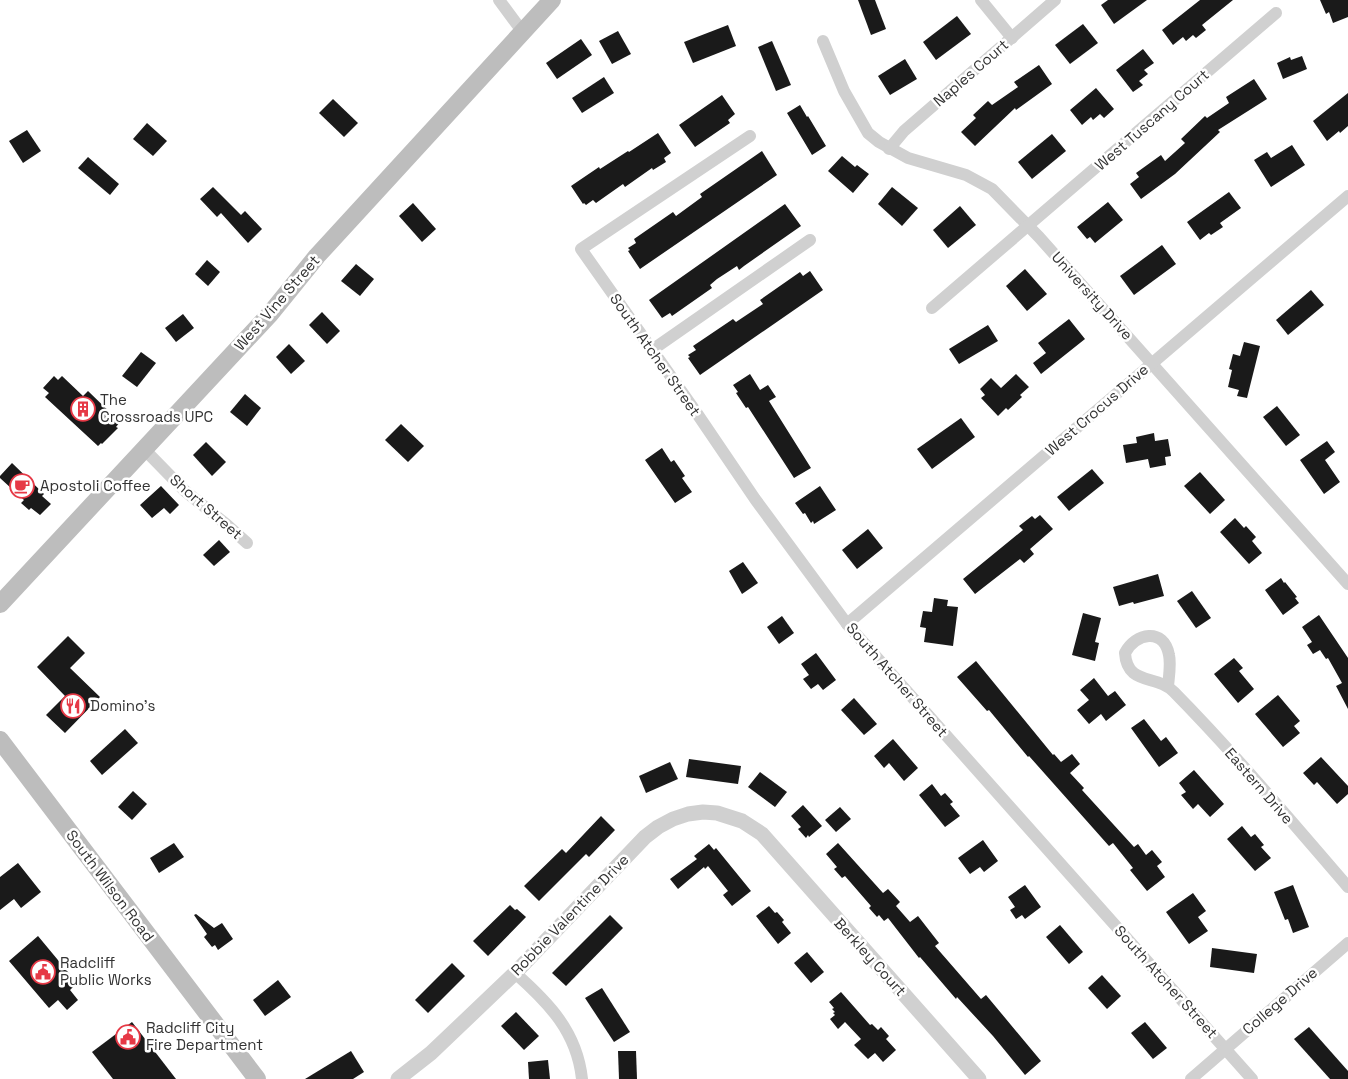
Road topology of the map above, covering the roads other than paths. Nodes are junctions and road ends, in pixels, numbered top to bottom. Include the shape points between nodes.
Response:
1 (499, 0) edge
2 (552, 0) edge
3 (981, 0) edge
4 (1055, 0) edge
5 (1276, 13) dead end
6 (522, 31) junction
7 (1012, 38) junction
8 (823, 42) dead end
9 (750, 136) dead end
10 (889, 149) junction
11 (1348, 196) edge
12 (1028, 226) junction
13 (810, 240) dead end
14 (932, 308) dead end
15 (652, 350) junction
16 (1152, 363) junction
17 (144, 449) junction
18 (247, 543) dead end
19 (1348, 584) edge
20 (0, 604) edge
21 (847, 624) junction
22 (1168, 686) dead end
23 (0, 740) edge
24 (762, 834) joint
25 (1348, 887) edge
26 (1348, 943) edge
27 (516, 973) junction
28 (1225, 1049) junction
29 (257, 1079) edge
30 (398, 1079) edge
31 (582, 1079) edge
32 (979, 1079) edge
33 (1191, 1079) edge
34 (1252, 1079) edge

1 - 6 street
2 - 6 main road, West Vine Street
3 - 7 street
4 - 7 street, Naples Court
5 - 12 street, West Tuscany Court
6 - 17 main road, West Vine Street via 318,256 270,314
7 - 10 street, Naples Court via 904,131
8 - 10 street, University Drive via 844,91 868,133
9 - 15 street, South Atcher Street via 580,249
10 - 12 street, University Drive via 966,175 992,189
11 - 16 street, West Crocus Drive
12 - 14 street, West Tuscany Court
12 - 16 street, University Drive
13 - 15 street
15 - 21 street, South Atcher Street via 755,500
16 - 19 street, University Drive
16 - 21 street, West Crocus Drive
17 - 18 street, Short Street via 185,491
17 - 20 main road, West Vine Street
21 - 28 street, South Atcher Street
22 - 25 street, Eastern Drive
23 - 29 main road, South Wilson Road
24 - 27 street, Robbie Valentine Drive via 742,821 703,812 673,819 658,827
24 - 32 street, Berkley Court
26 - 28 street, College Drive
27 - 30 street, Robbie Valentine Drive via 431,1053
27 - 31 street via 543,997 565,1027 577,1053
28 - 33 street, College Drive
28 - 34 street, South Atcher Street

